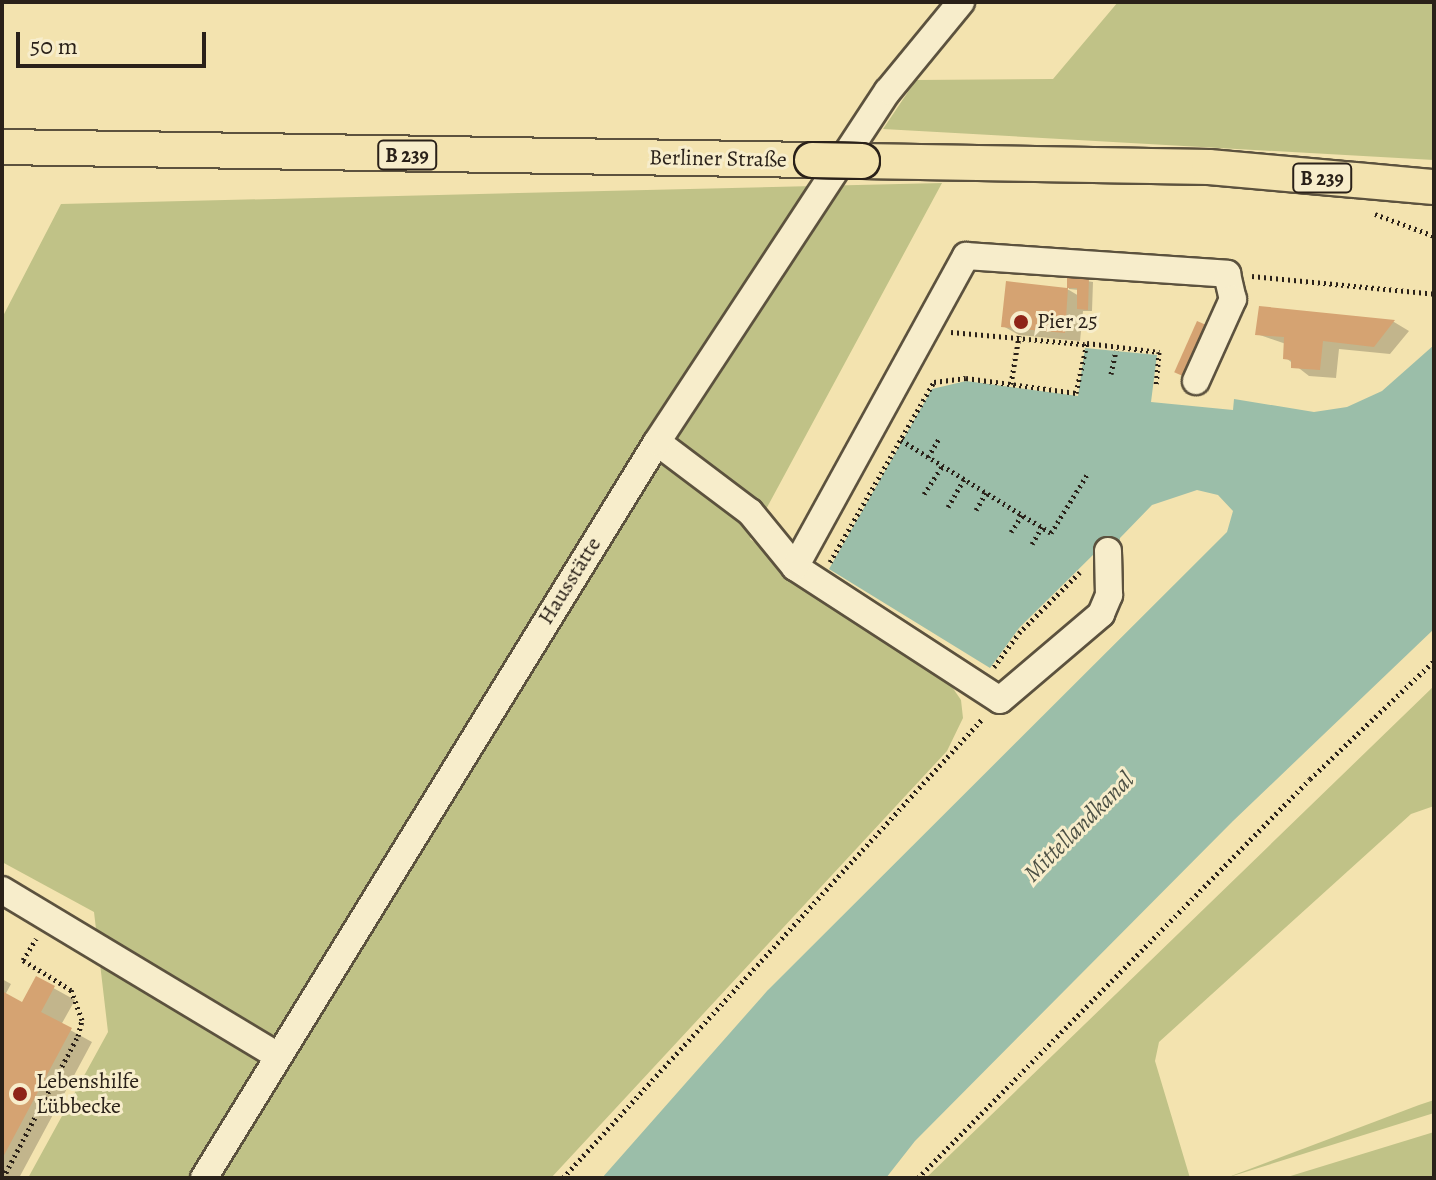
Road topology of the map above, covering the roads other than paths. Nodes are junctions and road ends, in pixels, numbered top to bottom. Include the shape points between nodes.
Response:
1 (961, 2) edge
2 (2, 147) edge
3 (1434, 187) edge
4 (1196, 381) dead end
5 (657, 442) junction
6 (1108, 551) dead end
7 (795, 567) junction
8 (2, 890) edge
9 (277, 1055) junction
10 (204, 1178) edge

1 - 5 street, Hausstätte via 888,91
2 - 3 main road, Berliner Straße / B 239, bridge via 1209,167
4 - 7 street via 1233,299 1227,274 966,256 938,334
5 - 7 street via 750,512
5 - 9 street, Hausstätte
6 - 7 street via 1109,595 1101,614 1000,700
8 - 9 street
9 - 10 street, Hausstätte

